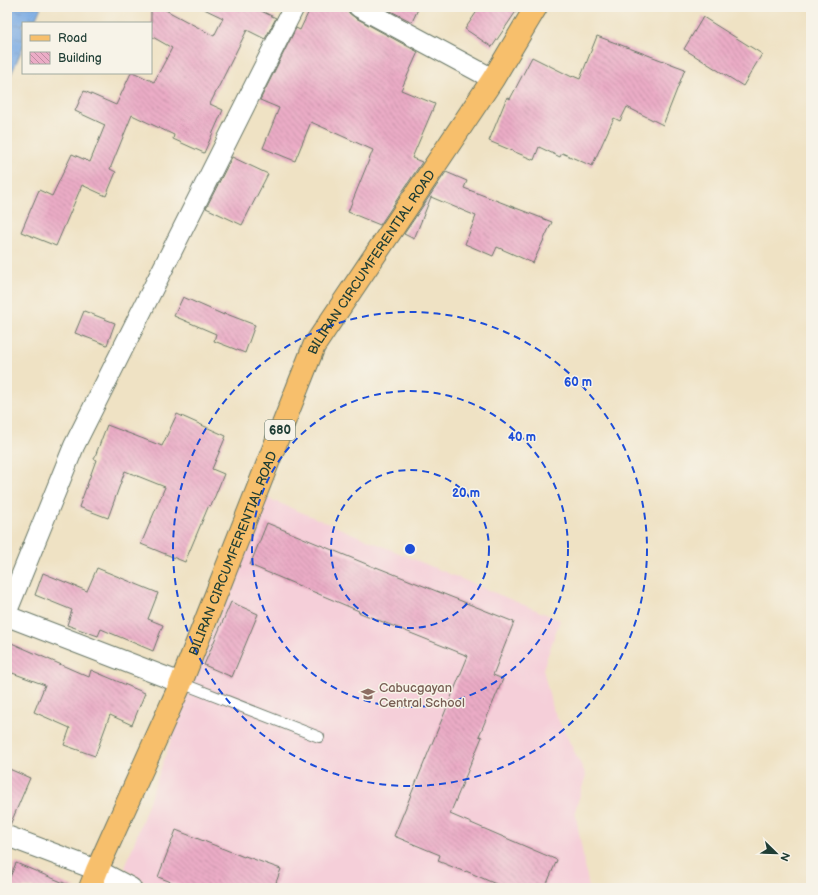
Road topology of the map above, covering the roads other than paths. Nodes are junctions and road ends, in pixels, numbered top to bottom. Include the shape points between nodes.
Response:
1 (294, 7) edge
2 (359, 7) edge
3 (536, 7) edge
4 (493, 79) junction
5 (7, 611) edge
6 (7, 616) edge
7 (181, 682) junction
8 (319, 737) dead end
9 (7, 836) edge
10 (94, 879) edge
11 (131, 888) edge

1 - 5 street via 74,446
2 - 4 street
3 - 4 main road, BILIRAN CIRCUMFERENTIAL ROAD / 680
4 - 7 main road, BILIRAN CIRCUMFERENTIAL ROAD / 680 via 314,346
6 - 7 street
7 - 8 lane
7 - 10 main road, BILIRAN CIRCUMFERENTIAL ROAD / 680
9 - 10 street
10 - 11 street

